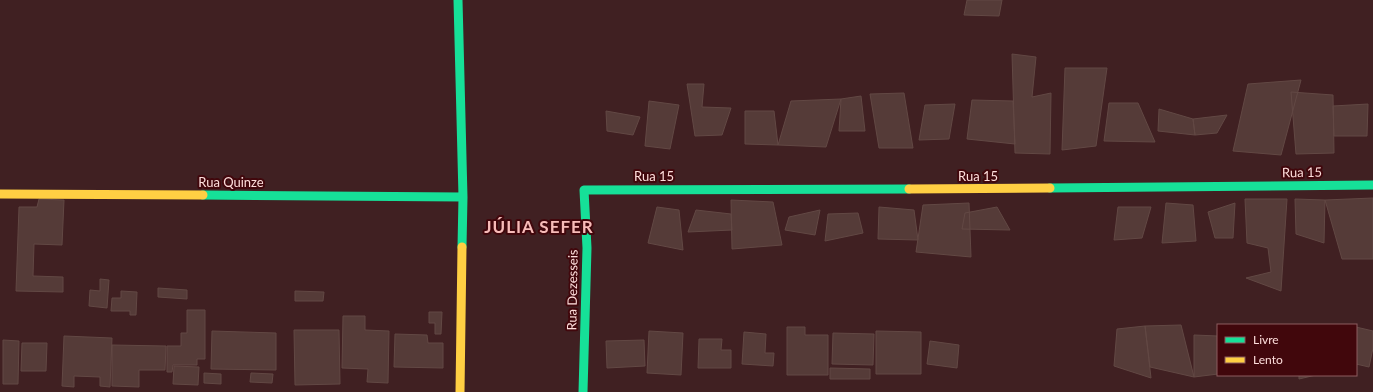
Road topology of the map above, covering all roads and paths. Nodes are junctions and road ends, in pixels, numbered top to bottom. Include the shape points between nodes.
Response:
1 (458, 0) edge
2 (1373, 185) edge
3 (584, 190) joint
4 (0, 194) edge
5 (463, 197) junction
6 (460, 392) edge
7 (582, 392) edge

1 - 5 street
2 - 3 street, Rua 15
3 - 7 street, Rua Dezesseis via 587,248
4 - 5 street, Rua Quinze
5 - 6 street

